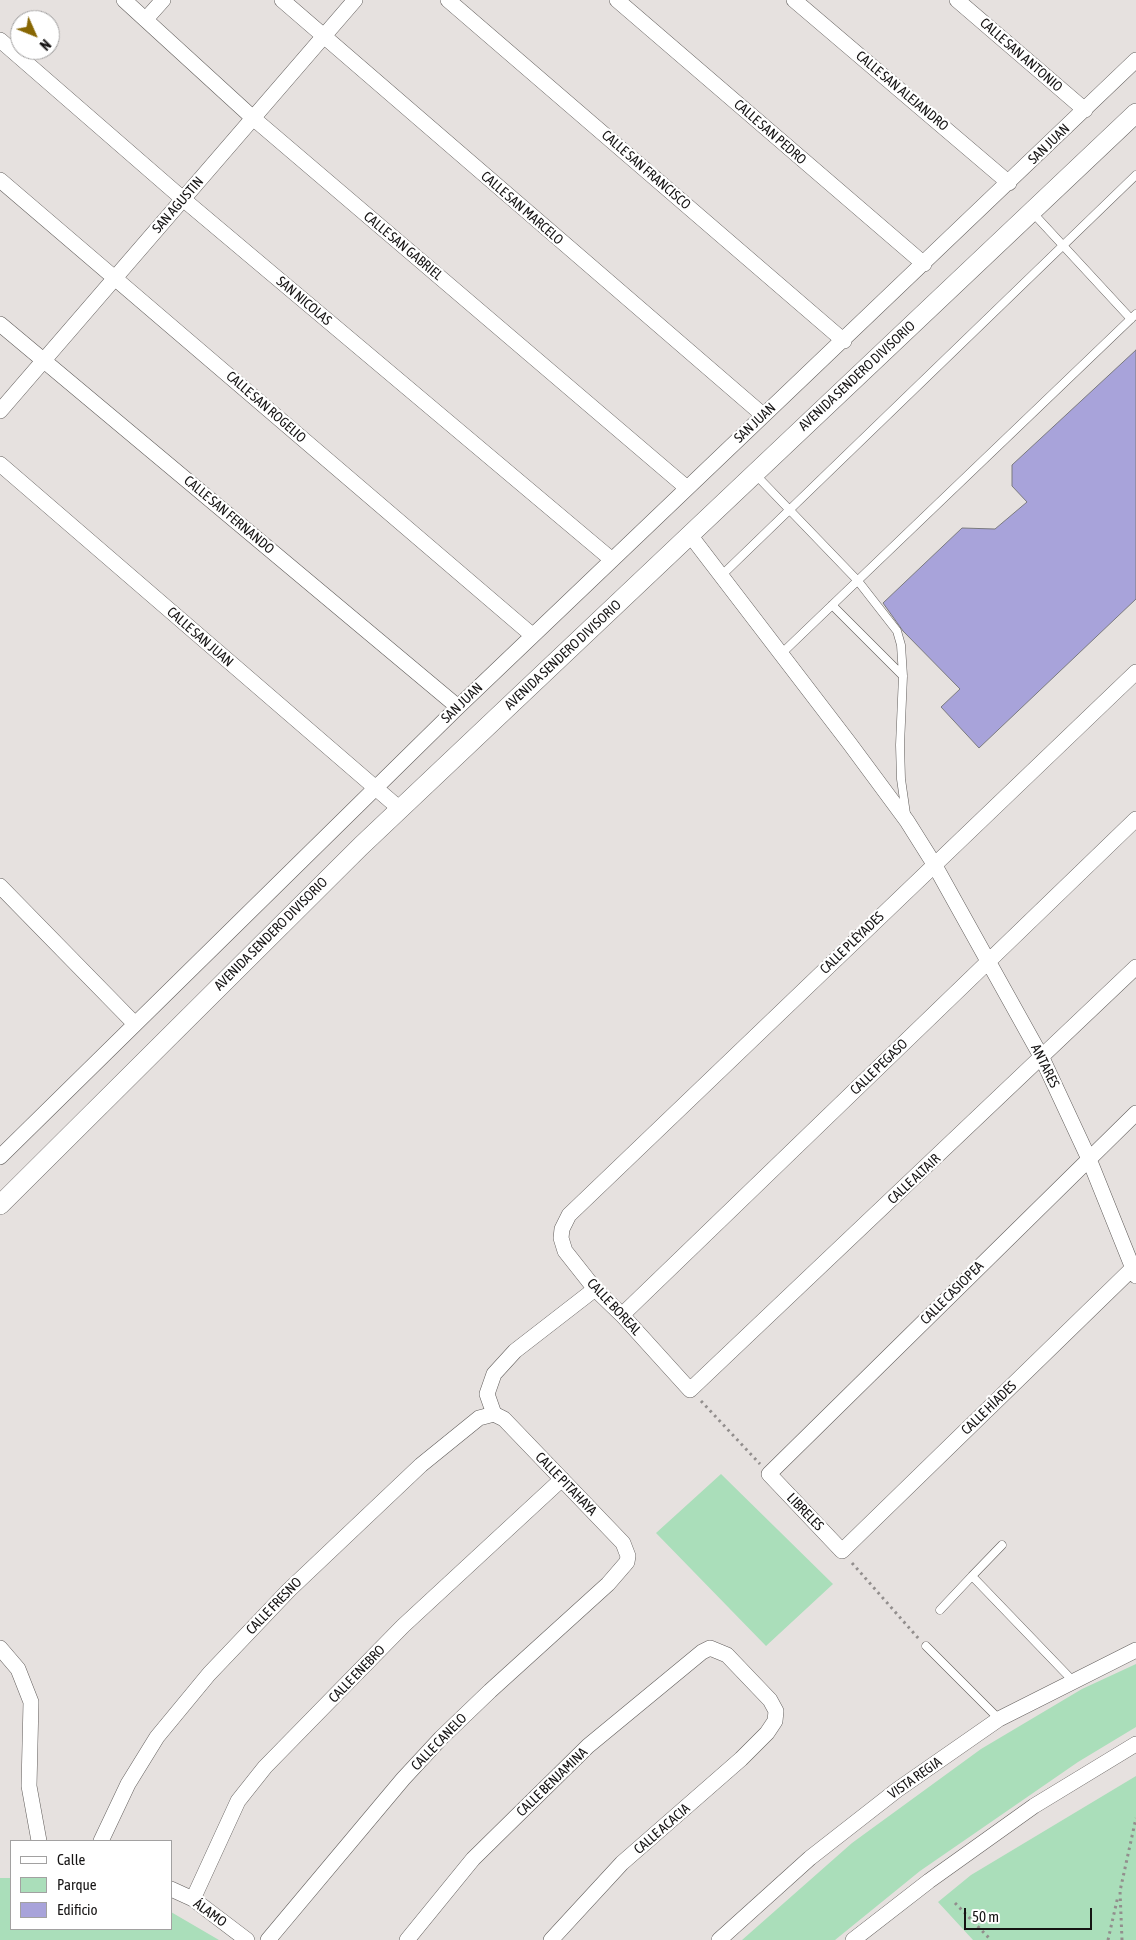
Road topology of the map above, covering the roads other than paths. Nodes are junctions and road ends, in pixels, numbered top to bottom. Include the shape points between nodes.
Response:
1 (124, 0) edge
2 (163, 0) edge
3 (282, 0) edge
4 (355, 0) edge
5 (448, 0) edge
6 (617, 0) edge
7 (794, 0) edge
8 (958, 0) edge
9 (146, 19) junction
10 (324, 36) junction
11 (0, 40) edge
12 (1136, 60) edge
13 (1085, 110) junction
14 (1136, 113) edge
15 (253, 118) junction
16 (1136, 175) edge
17 (0, 180) edge
18 (1009, 182) junction
19 (183, 199) junction
20 (1032, 211) junction
21 (1063, 245) junction
22 (924, 264) junction
23 (115, 278) junction
24 (1134, 316) edge
25 (0, 324) edge
26 (844, 341) junction
27 (44, 360) junction
28 (0, 411) edge
29 (763, 415) junction
30 (0, 464) edge
31 (754, 473) junction
32 (687, 488) junction
33 (790, 510) junction
34 (690, 536) junction
35 (611, 559) junction
36 (721, 576) junction
37 (858, 581) junction
38 (832, 605) junction
39 (532, 635) junction
40 (780, 655) junction
41 (1136, 672) edge
42 (903, 676) junction
43 (458, 707) junction
44 (375, 787) junction
45 (400, 809) junction
46 (1136, 819) edge
47 (907, 821) junction
48 (934, 864) junction
49 (0, 886) edge
50 (989, 960) junction
51 (1136, 967) edge
52 (135, 1024) junction
53 (1042, 1058) junction
54 (1136, 1113) edge
55 (0, 1157) edge
56 (1089, 1159) junction
57 (0, 1206) edge
58 (569, 1215) joint
59 (1135, 1270) edge
60 (595, 1290) junction
61 (622, 1315) junction
62 (690, 1390) joint
63 (494, 1414) junction
64 (769, 1474) joint
65 (562, 1480) junction
66 (1002, 1545) dead end
67 (842, 1551) joint
68 (627, 1562) joint
69 (972, 1576) junction
70 (940, 1610) dead end
71 (926, 1646) road end
72 (0, 1648) edge
73 (717, 1650) joint
74 (1136, 1650) edge
75 (1074, 1682) junction
76 (999, 1719) junction
77 (1136, 1744) edge
78 (39, 1840) edge
79 (101, 1840) edge
80 (172, 1889) edge
81 (193, 1899) junction
82 (247, 1940) edge
83 (268, 1940) edge
84 (407, 1940) edge
85 (551, 1940) edge
86 (719, 1940) edge
87 (853, 1940) edge

1 - 9 street, CALLE SAN GABRIEL
2 - 9 street
3 - 10 street, CALLE SAN MARCELO
4 - 10 street, SAN AGUSTIN
5 - 26 street, CALLE SAN FRANCISCO
6 - 22 street, CALLE SAN PEDRO
7 - 18 street, CALLE SAN ALEJANDRO
8 - 13 street, CALLE SAN ANTONIO
9 - 15 street, CALLE SAN GABRIEL
10 - 15 street, SAN AGUSTIN
10 - 29 street, CALLE SAN MARCELO
11 - 19 street, SAN NICOLAS
12 - 13 street, SAN JUAN
13 - 18 street, SAN JUAN
14 - 20 street, AVENIDA SENDERO DIVISORIO
15 - 19 street, SAN AGUSTIN
15 - 32 street, CALLE SAN GABRIEL
16 - 21 lane
17 - 23 street, CALLE SAN ROGELIO
18 - 22 street, SAN JUAN
19 - 23 street, SAN AGUSTIN
19 - 35 street, SAN NICOLAS
20 - 21 lane
20 - 31 street, AVENIDA SENDERO DIVISORIO
21 - 24 lane
21 - 33 lane
22 - 26 street, SAN JUAN
23 - 27 street, SAN AGUSTIN
23 - 39 street, CALLE SAN ROGELIO
24 - 37 lane
25 - 27 street, CALLE SAN FERNANDO
26 - 29 street, SAN JUAN
27 - 28 street, SAN AGUSTIN
27 - 43 street, CALLE SAN FERNANDO
29 - 32 street, SAN JUAN
30 - 44 street, CALLE SAN JUAN
31 - 33 lane
31 - 34 street, AVENIDA SENDERO DIVISORIO
32 - 35 street, SAN JUAN
33 - 36 lane
33 - 37 lane
34 - 36 street, ANTARES
34 - 45 street, AVENIDA SENDERO DIVISORIO
35 - 39 street, SAN JUAN
36 - 40 street, ANTARES
37 - 38 lane
37 - 42 lane via 897,631
38 - 40 lane
38 - 42 lane
39 - 43 street, SAN JUAN
40 - 47 street, ANTARES
41 - 48 street, CALLE PLÉYADES
42 - 47 lane via 901,779
43 - 44 street, SAN JUAN
44 - 45 street, CALLE SAN JUAN
44 - 52 street
45 - 57 street, AVENIDA SENDERO DIVISORIO via 242,962
46 - 50 street, CALLE PEGASO
47 - 48 street, ANTARES
48 - 50 street, ANTARES
48 - 58 street, CALLE PLÉYADES
49 - 52 street
50 - 53 street, ANTARES
50 - 61 street, CALLE PEGASO
51 - 53 street, CALLE ALTAIR
52 - 55 street
53 - 56 street, ANTARES
53 - 62 street, CALLE ALTAIR
54 - 56 street, CALLE CASIOPEA
56 - 59 street, ANTARES
56 - 64 street, CALLE CASIOPEA
58 - 60 street, CALLE BOREAL via 562,1229 565,1251
59 - 67 street, CALLE HÍADES
60 - 61 street, CALLE BOREAL
60 - 63 street via 515,1351 494,1374 487,1394
61 - 62 street, CALLE BOREAL
63 - 65 street, CALLE PITAHAYA via 504,1419
63 - 79 street, CALLE FRESNO via 479,1418 421,1465 289,1590 209,1674 152,1745 128,1784
64 - 67 street, LIBRELES
65 - 68 street, CALLE PITAHAYA via 623,1543
65 - 81 street, CALLE ENEBRO via 403,1626 265,1767 238,1801
66 - 69 lane
68 - 83 street, CALLE CANELO via 608,1584 441,1738
69 - 70 lane
69 - 75 lane
71 - 76 lane
72 - 78 street via 18,1669 32,1702 28,1786
73 - 84 street, CALLE BENJAMINA via 710,1648 702,1652 588,1746 473,1859
73 - 85 street, CALLE ACACIA via 727,1655 770,1700 776,1711 775,1721 741,1759 622,1863
74 - 75 street, VISTA REGIA
75 - 76 street, VISTA REGIA
76 - 86 street, VISTA REGIA via 890,1795 810,1858
77 - 87 street via 1034,1806 929,1880
80 - 81 street, ÁLAMO
81 - 82 street, ÁLAMO

